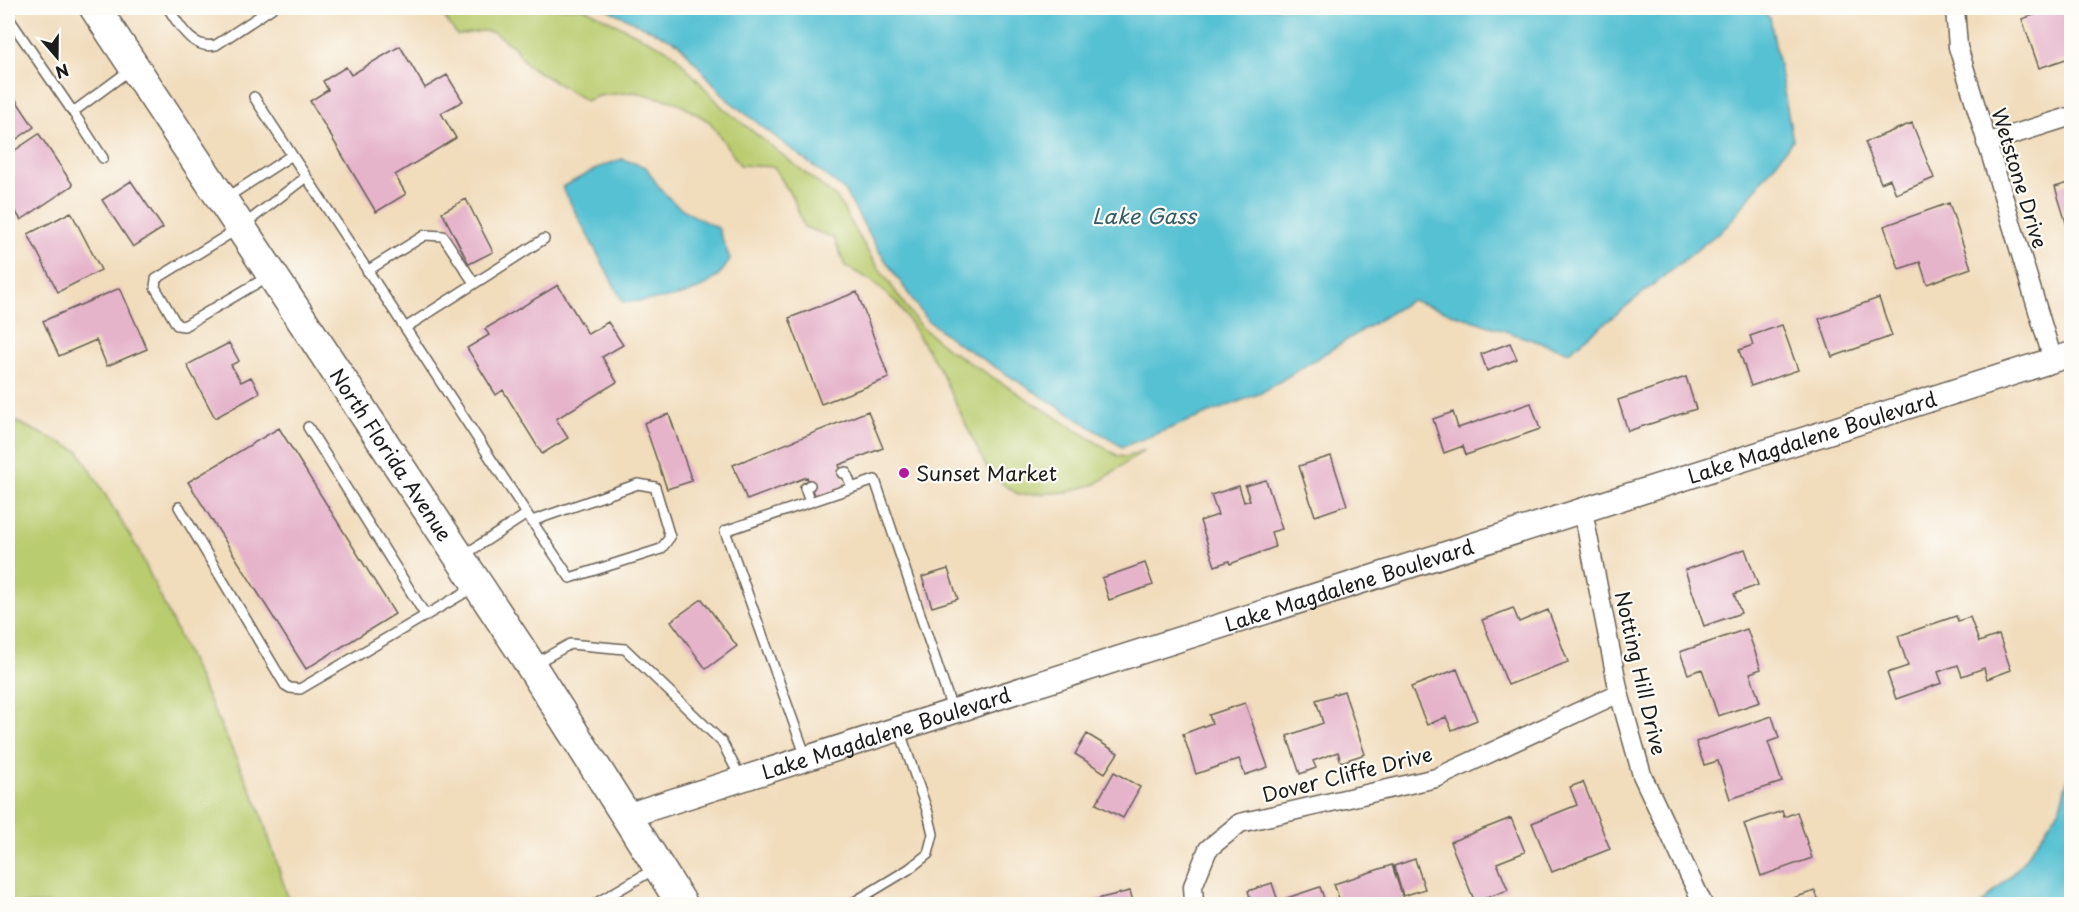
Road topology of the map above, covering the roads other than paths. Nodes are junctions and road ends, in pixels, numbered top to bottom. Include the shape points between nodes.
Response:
1 (96, 8) edge
2 (168, 8) edge
3 (272, 8) edge
4 (1955, 8) edge
5 (8, 17) edge
6 (135, 66) junction
7 (254, 97) dead end
8 (73, 112) junction
9 (2072, 116) edge
10 (1986, 143) junction
11 (292, 155) junction
12 (103, 158) dead end
13 (306, 177) junction
14 (223, 200) junction
15 (241, 227) junction
16 (544, 239) dead end
17 (367, 271) junction
18 (272, 274) junction
19 (474, 284) junction
20 (405, 328) junction
21 (2062, 357) edge
22 (308, 427) dead end
23 (842, 473) dead end
24 (810, 486) dead end
25 (852, 488) junction
26 (810, 502) junction
27 (179, 507) dead end
28 (1583, 511) junction
29 (529, 517) junction
30 (460, 558) junction
31 (478, 585) junction
32 (426, 616) junction
33 (531, 666) junction
34 (1619, 693) junction
35 (953, 712) junction
36 (898, 729) junction
37 (807, 759) junction
38 (741, 779) junction
39 (626, 816) junction
40 (658, 867) junction
41 (595, 904) edge
42 (682, 904) edge
43 (851, 904) edge
44 (1194, 904) edge
45 (1703, 904) edge

1 - 6 main road, North Florida Avenue
2 - 3 lane via 188,38 211,46
4 - 10 street, Wetstone Drive via 1958,47
5 - 8 lane
6 - 8 lane
6 - 14 main road, North Florida Avenue
7 - 11 lane
8 - 12 lane
9 - 10 street
10 - 21 street, Wetstone Drive
11 - 13 lane
11 - 14 lane
13 - 15 lane
13 - 17 lane
14 - 15 main road, North Florida Avenue
15 - 18 main road, North Florida Avenue
15 - 18 lane via 156,279 155,287 177,325 184,326
16 - 19 lane
17 - 19 lane via 425,235 443,236
17 - 20 lane
18 - 30 main road, North Florida Avenue
19 - 20 lane
20 - 29 lane
21 - 28 street, Lake Magdalene Boulevard
22 - 32 lane
23 - 25 lane via 846,472
24 - 26 lane via 805,488
25 - 26 lane
25 - 35 lane via 875,480
26 - 37 lane via 725,531
27 - 32 lane via 290,688 300,689
28 - 34 street, Notting Hill Drive
28 - 35 street, Lake Magdalene Boulevard
29 - 29 lane via 570,578 661,549 670,537 655,487 638,484
29 - 30 lane
30 - 31 main road, North Florida Avenue
31 - 32 lane
31 - 33 main road, North Florida Avenue
33 - 38 lane via 570,644 625,649 722,742
33 - 39 main road, North Florida Avenue
34 - 44 street, Dover Cliffe Drive via 1436,778 1240,823 1208,849 1193,886
34 - 45 street, Notting Hill Drive via 1642,775
35 - 36 street, Lake Magdalene Boulevard
36 - 37 street, Lake Magdalene Boulevard
36 - 43 lane via 928,813 933,834 928,854
37 - 38 street, Lake Magdalene Boulevard
38 - 39 street, Lake Magdalene Boulevard
39 - 40 main road, North Florida Avenue
40 - 41 lane
40 - 42 main road, North Florida Avenue

